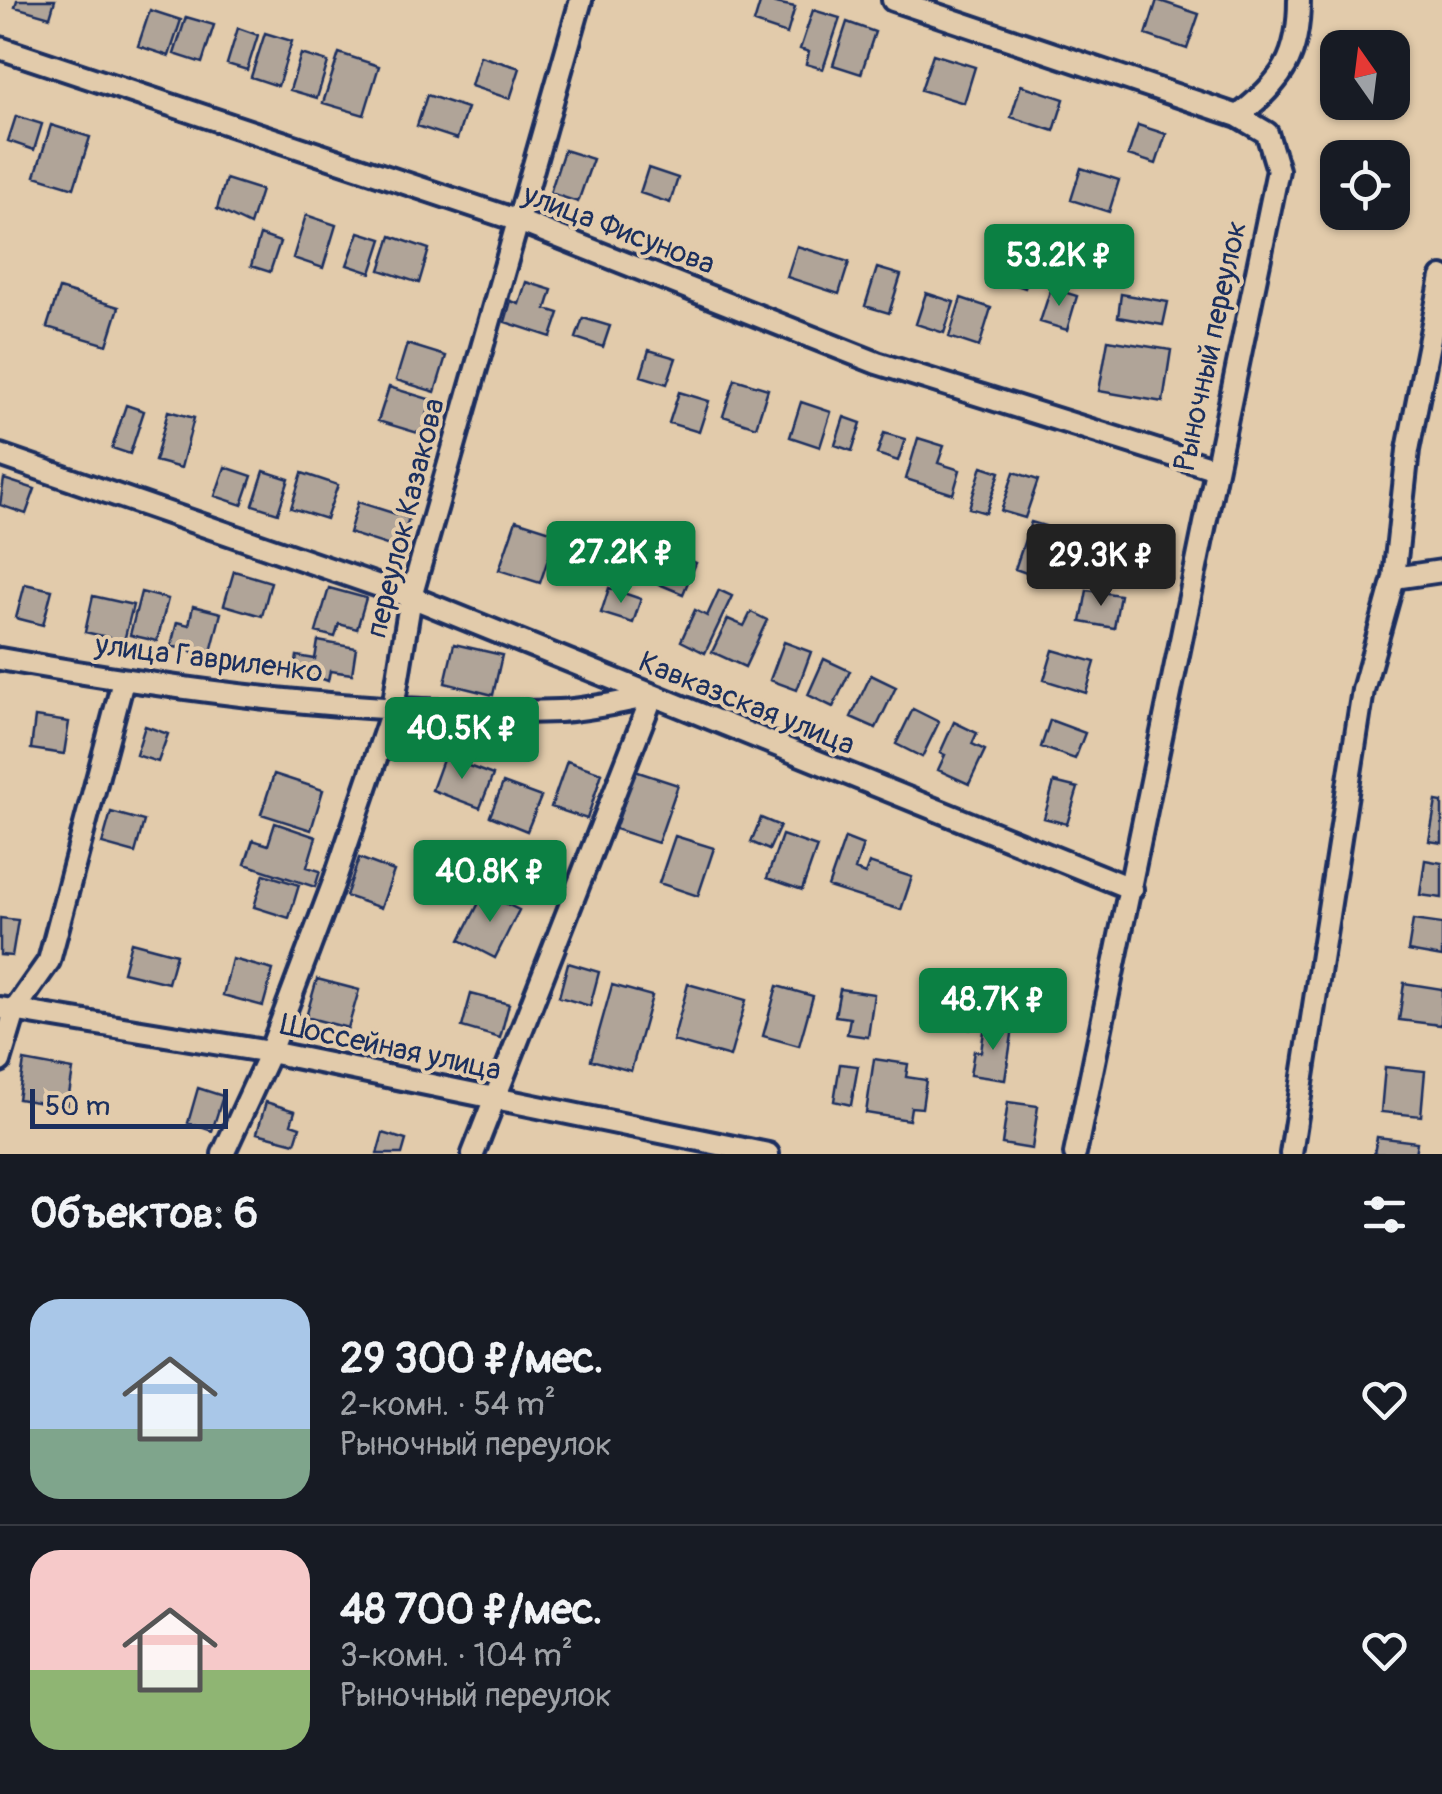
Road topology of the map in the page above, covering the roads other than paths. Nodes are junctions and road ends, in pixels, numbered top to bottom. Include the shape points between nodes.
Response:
1 (581, 0) edge
2 (892, 0) edge
3 (1299, 0) edge
4 (0, 48) edge
5 (1238, 116) junction
6 (516, 220) junction
7 (1442, 277) edge
8 (0, 455) edge
9 (1216, 469) junction
10 (1442, 571) edge
11 (1394, 578) junction
12 (410, 597) junction
13 (0, 659) edge
14 (122, 681) junction
15 (652, 697) junction
16 (392, 708) junction
17 (1132, 889) junction
18 (8, 1008) edge
19 (270, 1052) junction
20 (0, 1061) edge
21 (495, 1100) junction
22 (718, 1150) edge
23 (224, 1154) edge
24 (473, 1154) edge
25 (768, 1154) edge
26 (1075, 1154) edge
27 (1291, 1154) edge

1 - 6 street, переулок Казакова
2 - 5 street
3 - 5 street via 1299,40 1270,91
4 - 6 street, улица Фисунова
5 - 9 street, Рыночный переулок via 1267,133 1278,170
6 - 9 street, улица Фисунова via 877,363
6 - 12 street, переулок Казакова
7 - 11 street via 1408,450
8 - 12 street, Кавказская улица
9 - 17 street, Рыночный переулок
10 - 11 street
11 - 27 street via 1363,690
12 - 15 street, Кавказская улица
12 - 16 street, переулок Казакова
13 - 14 street, улица Гавриленко
14 - 16 street, улица Гавриленко
14 - 18 street via 49,961
15 - 16 street, улица Гавриленко via 562,711
15 - 17 street, Кавказская улица
15 - 21 street
16 - 19 street, переулок Казакова
17 - 26 street, Рыночный переулок
18 - 19 street, Шоссейная улица
18 - 20 street
19 - 21 street, Шоссейная улица
19 - 23 street, переулок Казакова
21 - 22 street, Шоссейная улица
21 - 24 street
22 - 25 street, Шоссейная улица

